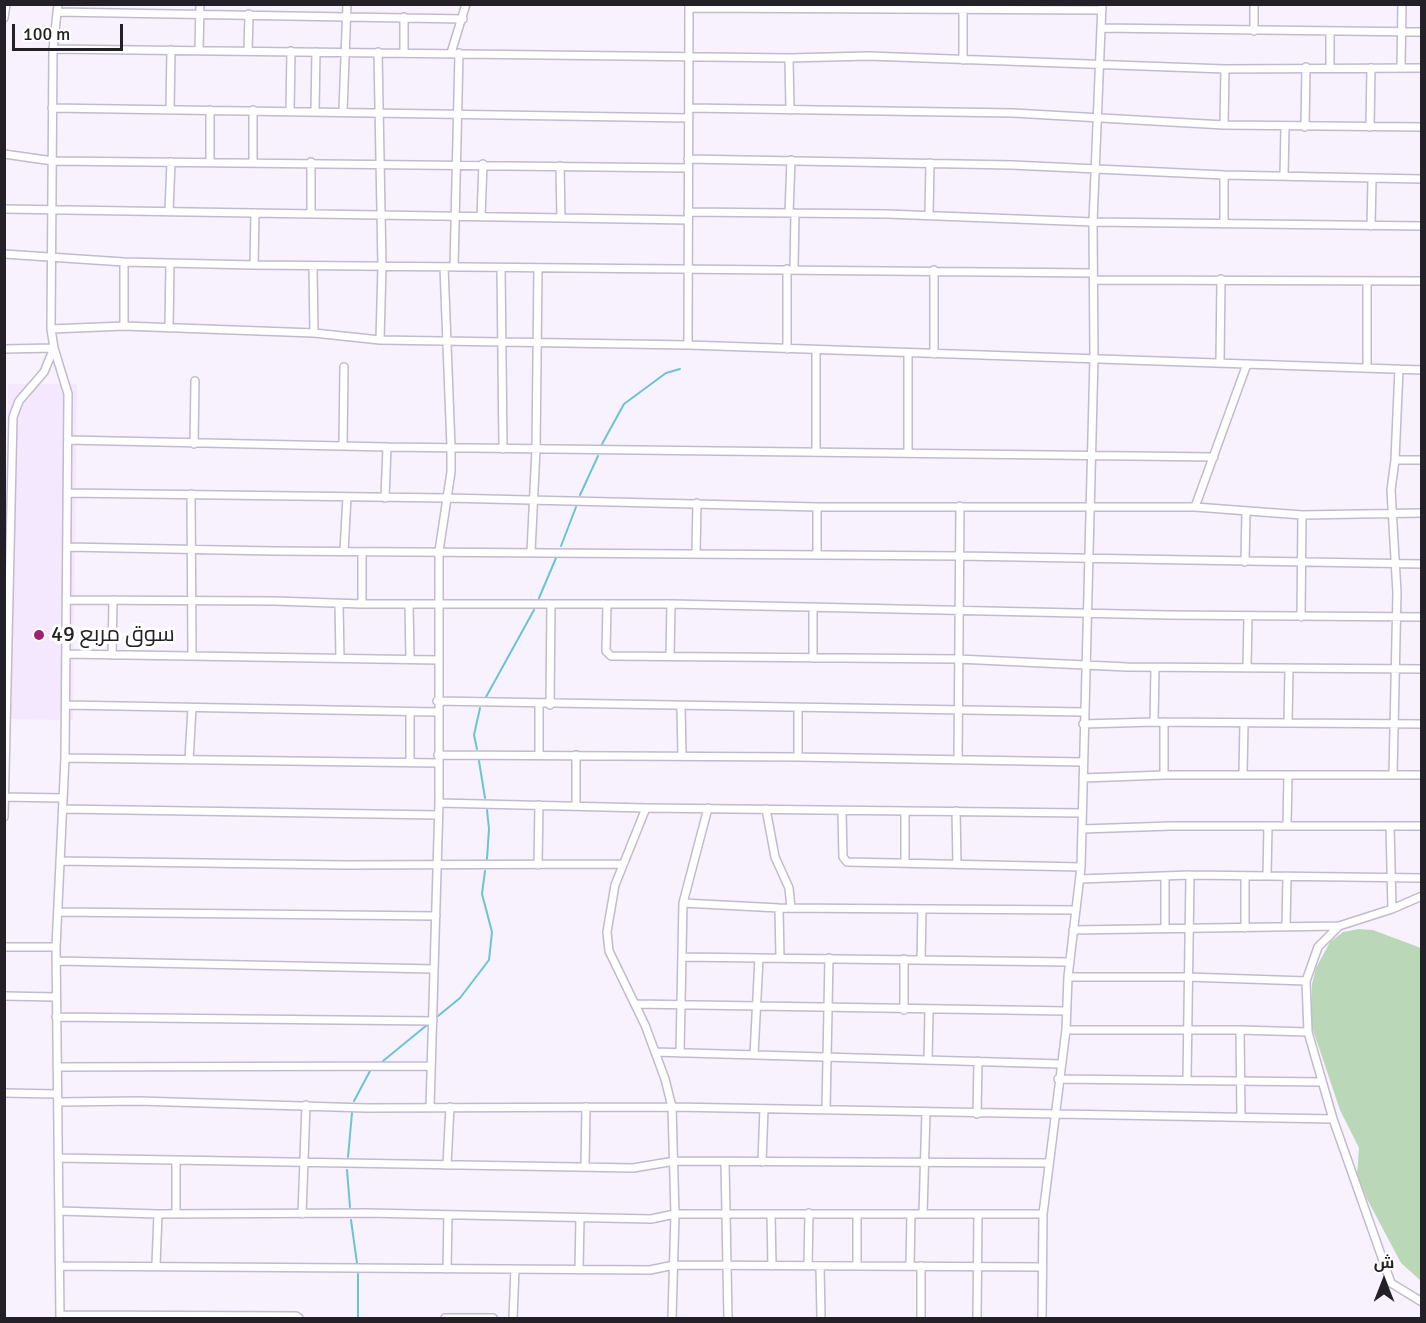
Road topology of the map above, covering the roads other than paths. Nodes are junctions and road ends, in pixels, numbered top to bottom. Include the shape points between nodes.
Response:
1 (6, 4) edge
2 (200, 4) edge
3 (347, 4) edge
4 (466, 4) edge
5 (1254, 4) edge
6 (1402, 4) edge
7 (689, 6) edge
8 (1102, 7) edge
9 (58, 8) edge
10 (963, 12) junction
11 (199, 14) junction
12 (249, 14) junction
13 (347, 16) junction
14 (404, 17) junction
15 (4, 18) edge
16 (463, 19) junction
17 (1101, 28) junction
18 (1254, 31) junction
19 (1330, 32) junction
20 (1402, 32) junction
21 (1422, 32) edge
22 (53, 50) junction
23 (171, 50) junction
24 (199, 51) junction
25 (248, 51) junction
26 (291, 51) junction
27 (316, 51) junction
28 (345, 51) junction
29 (378, 52) junction
30 (404, 52) junction
31 (455, 53) junction
32 (689, 55) junction
33 (789, 58) junction
34 (963, 60) junction
35 (1100, 65) junction
36 (1330, 67) junction
37 (1306, 68) junction
38 (1371, 68) junction
39 (1401, 68) junction
40 (1422, 68) edge
41 (1225, 69) junction
42 (52, 108) junction
43 (688, 108) junction
44 (170, 110) junction
45 (210, 110) junction
46 (253, 110) junction
47 (790, 110) junction
48 (291, 111) junction
49 (315, 111) junction
50 (343, 111) junction
51 (379, 111) junction
52 (458, 113) junction
53 (688, 118) junction
54 (1097, 118) junction
55 (1224, 125) junction
56 (1285, 127) junction
57 (1305, 127) junction
58 (1370, 127) junction
59 (1422, 128) edge
60 (4, 154) edge
61 (688, 159) junction
62 (791, 160) junction
63 (53, 161) junction
64 (171, 162) junction
65 (210, 162) junction
66 (253, 162) junction
67 (311, 162) junction
68 (381, 163) junction
69 (930, 163) junction
70 (456, 164) junction
71 (483, 164) junction
72 (560, 166) junction
73 (688, 168) junction
74 (1096, 169) junction
75 (1224, 175) junction
76 (1284, 176) junction
77 (1372, 178) junction
78 (1422, 179) edge
79 (4, 209) edge
80 (50, 211) junction
81 (169, 211) junction
82 (255, 213) junction
83 (792, 213) junction
84 (311, 214) junction
85 (381, 215) junction
86 (929, 215) junction
87 (454, 216) junction
88 (688, 216) junction
89 (481, 217) junction
90 (561, 218) junction
91 (1093, 222) junction
92 (1224, 224) junction
93 (1371, 226) junction
94 (1422, 226) edge
95 (4, 254) edge
96 (52, 257) junction
97 (124, 262) junction
98 (170, 263) junction
99 (254, 265) junction
100 (313, 266) junction
101 (382, 266) junction
102 (444, 267) junction
103 (453, 267) junction
104 (501, 268) junction
105 (538, 268) junction
106 (791, 269) junction
107 (688, 270) junction
108 (934, 270) junction
109 (1094, 276) junction
110 (1221, 279) junction
111 (1366, 281) junction
112 (1422, 281) edge
113 (124, 326) junction
114 (169, 328) junction
115 (51, 329) junction
116 (314, 333) junction
117 (380, 340) junction
118 (446, 340) junction
119 (500, 342) junction
120 (535, 343) junction
121 (688, 345) junction
122 (54, 348) junction
123 (4, 349) edge
124 (787, 349) junction
125 (816, 350) junction
126 (908, 353) junction
127 (934, 354) junction
128 (1094, 358) junction
129 (1220, 362) junction
130 (1247, 364) junction
131 (344, 368) dead end
132 (1367, 368) junction
133 (1399, 369) junction
134 (1422, 370) edge
135 (195, 381) dead end
136 (8, 439) edge
137 (68, 440) junction
138 (194, 444) junction
139 (343, 446) junction
140 (387, 447) junction
141 (451, 447) junction
142 (503, 449) junction
143 (536, 449) junction
144 (816, 452) junction
145 (908, 453) junction
146 (1092, 457) junction
147 (1214, 457) junction
148 (1395, 460) junction
149 (1422, 460) edge
150 (8, 491) edge
151 (67, 494) junction
152 (191, 494) junction
153 (347, 497) junction
154 (385, 498) junction
155 (447, 498) junction
156 (532, 500) junction
157 (697, 503) junction
158 (960, 506) junction
159 (817, 507) junction
160 (1089, 507) junction
161 (1195, 507) junction
162 (1246, 511) junction
163 (1392, 513) junction
164 (1422, 513) edge
165 (1302, 514) junction
166 (7, 542) edge
167 (67, 547) junction
168 (191, 548) junction
169 (344, 551) junction
170 (440, 551) junction
171 (362, 552) junction
172 (531, 552) junction
173 (696, 554) junction
174 (817, 555) junction
175 (960, 556) junction
176 (1088, 559) junction
177 (1245, 562) junction
178 (1301, 563) junction
179 (1396, 564) junction
180 (1422, 564) edge
181 (7, 596) edge
182 (66, 600) junction
183 (113, 600) junction
184 (190, 601) junction
185 (339, 604) junction
186 (362, 604) junction
187 (409, 604) junction
188 (439, 604) junction
189 (551, 604) junction
190 (607, 604) junction
191 (671, 604) junction
192 (813, 607) junction
193 (959, 610) junction
194 (1086, 612) junction
195 (1248, 616) junction
196 (1422, 616) edge
197 (1301, 617) junction
198 (1396, 617) junction
199 (6, 644) edge
200 (66, 654) junction
201 (112, 655) junction
202 (192, 656) junction
203 (670, 656) junction
204 (340, 658) junction
205 (813, 658) junction
206 (410, 659) junction
207 (958, 659) junction
208 (438, 660) junction
209 (1085, 664) junction
210 (1155, 668) junction
211 (1247, 668) junction
212 (1288, 669) junction
213 (1395, 669) junction
214 (1422, 669) edge
215 (6, 693) edge
216 (437, 701) junction
217 (66, 705) junction
218 (539, 705) junction
219 (550, 705) junction
220 (681, 706) junction
221 (192, 708) junction
222 (798, 708) junction
223 (958, 710) junction
224 (410, 712) junction
225 (437, 712) junction
226 (1083, 712) junction
227 (1154, 722) junction
228 (1164, 722) junction
229 (1288, 722) junction
230 (1244, 723) junction
231 (1394, 723) junction
232 (1083, 724) junction
233 (1422, 724) edge
234 (5, 748) edge
235 (438, 755) junction
236 (538, 755) junction
237 (576, 755) junction
238 (682, 755) junction
239 (798, 757) junction
240 (65, 758) junction
241 (189, 760) junction
242 (958, 760) junction
243 (1083, 762) junction
244 (410, 763) junction
245 (438, 763) junction
246 (1164, 775) junction
247 (1244, 775) junction
248 (1288, 775) junction
249 (1393, 775) junction
250 (1422, 776) edge
251 (1083, 778) junction
252 (5, 797) edge
253 (63, 798) junction
254 (438, 803) junction
255 (539, 805) junction
256 (576, 806) junction
257 (646, 808) junction
258 (708, 808) junction
259 (63, 809) junction
260 (766, 809) junction
261 (842, 811) junction
262 (905, 811) junction
263 (956, 812) junction
264 (1082, 813) junction
265 (438, 815) junction
266 (4, 817) edge
267 (1287, 825) junction
268 (1268, 826) junction
269 (1390, 826) junction
270 (1422, 826) edge
271 (1082, 829) junction
272 (60, 861) junction
273 (905, 862) junction
274 (623, 864) junction
275 (957, 864) junction
276 (538, 865) junction
277 (437, 866) junction
278 (1081, 867) junction
279 (1190, 875) junction
280 (1165, 876) junction
281 (1245, 876) junction
282 (1267, 876) junction
283 (1287, 877) junction
284 (1391, 877) junction
285 (1422, 878) edge
286 (1080, 879) junction
287 (1422, 896) edge
288 (683, 903) junction
289 (779, 908) junction
290 (791, 908) junction
291 (1392, 909) junction
292 (922, 910) junction
293 (1076, 910) junction
294 (58, 912) junction
295 (436, 916) junction
296 (1339, 926) junction
297 (1286, 927) junction
298 (1165, 928) junction
299 (1188, 928) junction
300 (1245, 928) junction
301 (1073, 930) junction
302 (4, 947) edge
303 (56, 947) junction
304 (682, 957) junction
305 (759, 958) junction
306 (780, 958) junction
307 (829, 958) junction
308 (904, 959) junction
309 (921, 960) junction
310 (57, 961) junction
311 (1070, 962) junction
312 (434, 969) junction
313 (1187, 976) junction
314 (1068, 977) junction
315 (1306, 981) junction
316 (4, 996) edge
317 (56, 997) junction
318 (635, 1004) junction
319 (681, 1005) junction
320 (758, 1007) junction
321 (828, 1008) junction
322 (904, 1010) junction
323 (929, 1010) junction
324 (1067, 1011) junction
325 (56, 1017) junction
326 (433, 1021) junction
327 (1066, 1030) junction
328 (1188, 1030) junction
329 (1240, 1030) junction
330 (1308, 1032) junction
331 (655, 1052) junction
332 (680, 1053) junction
333 (754, 1055) junction
334 (828, 1057) junction
335 (928, 1060) junction
336 (978, 1061) junction
337 (1061, 1064) junction
338 (430, 1066) junction
339 (57, 1067) junction
340 (1058, 1079) junction
341 (1187, 1080) junction
342 (1240, 1080) junction
343 (1322, 1082) junction
344 (4, 1093) edge
345 (57, 1094) junction
346 (58, 1102) junction
347 (306, 1105) junction
348 (430, 1107) junction
349 (450, 1107) junction
350 (586, 1107) junction
351 (672, 1107) junction
352 (764, 1109) junction
353 (826, 1110) junction
354 (926, 1112) junction
355 (976, 1114) junction
356 (1054, 1115) junction
357 (1241, 1117) junction
358 (1334, 1119) junction
359 (58, 1158) junction
360 (176, 1161) junction
361 (675, 1161) junction
362 (725, 1162) junction
363 (762, 1162) junction
364 (303, 1163) junction
365 (925, 1163) junction
366 (1049, 1163) junction
367 (447, 1165) junction
368 (585, 1167) junction
369 (59, 1211) junction
370 (158, 1214) junction
371 (176, 1214) junction
372 (302, 1214) junction
373 (675, 1214) junction
374 (725, 1214) junction
375 (771, 1214) junction
376 (809, 1214) junction
377 (857, 1214) junction
378 (910, 1214) junction
379 (923, 1214) junction
380 (978, 1214) junction
381 (1043, 1214) junction
382 (448, 1215) junction
383 (580, 1218) junction
384 (156, 1265) junction
385 (674, 1265) junction
386 (726, 1265) junction
387 (60, 1266) junction
388 (772, 1266) junction
389 (808, 1266) junction
390 (820, 1266) junction
391 (857, 1266) junction
392 (910, 1266) junction
393 (921, 1266) junction
394 (977, 1266) junction
395 (1041, 1267) junction
396 (447, 1269) junction
397 (515, 1269) junction
398 (579, 1270) junction
399 (1422, 1302) edge
400 (60, 1317) edge
401 (299, 1318) edge
402 (445, 1318) edge
403 (493, 1318) edge
404 (513, 1318) edge
405 (672, 1318) edge
406 (728, 1318) edge
407 (820, 1318) edge
408 (921, 1318) edge
409 (977, 1318) edge
410 (1042, 1318) edge

1 - 15 street
2 - 11 street
3 - 13 street
4 - 16 street
5 - 18 street
6 - 20 street
7 - 10 street
7 - 32 street
8 - 10 street
8 - 17 street
9 - 11 street
9 - 22 street
10 - 34 street
11 - 12 street
11 - 24 street
12 - 13 street
12 - 25 street
13 - 14 street
13 - 28 street
14 - 16 street
14 - 30 street
16 - 31 street
17 - 18 street
17 - 35 street
18 - 19 street
19 - 20 street
19 - 36 street
20 - 21 street
20 - 39 street
22 - 23 street
22 - 42 street
23 - 24 street
23 - 44 street
24 - 25 street
25 - 26 street
26 - 27 street
26 - 48 street
27 - 28 street
27 - 49 street
28 - 29 street
28 - 50 street
29 - 30 street
29 - 51 street
30 - 31 street
31 - 32 street
31 - 52 street
32 - 33 street
32 - 43 street
33 - 34 street
33 - 47 street
34 - 35 street
35 - 41 street
35 - 54 street
36 - 37 street
36 - 38 street
37 - 41 street
37 - 57 street
38 - 39 street
38 - 58 street
39 - 40 street
41 - 55 street
42 - 44 street
42 - 63 street
43 - 47 street
43 - 53 street
44 - 45 street
45 - 46 street
45 - 65 street
46 - 48 street
46 - 66 street
47 - 54 street
48 - 49 street
49 - 50 street
50 - 51 street
51 - 52 street
51 - 68 street
52 - 53 street
52 - 70 street
53 - 61 street
54 - 55 street
54 - 74 street
55 - 56 street
56 - 57 street
56 - 76 street
57 - 58 street
58 - 59 street
60 - 63 street
61 - 62 street
61 - 73 street
62 - 69 street
62 - 83 street
63 - 64 street
63 - 80 street
64 - 65 street
64 - 81 street
65 - 66 street
66 - 67 street
67 - 68 street
67 - 84 street
68 - 70 street
68 - 85 street
69 - 74 street
69 - 86 street
70 - 71 street
70 - 87 street
71 - 72 street
71 - 89 street
72 - 73 street
72 - 90 street
73 - 88 street
74 - 75 street
74 - 91 street
75 - 76 street
75 - 92 street
76 - 77 street
77 - 78 street
77 - 93 street
79 - 80 street
80 - 81 street
80 - 96 street
81 - 82 street
82 - 84 street
82 - 99 street
83 - 86 street
83 - 88 street
83 - 106 street
84 - 85 street
85 - 87 street
85 - 101 street
86 - 91 street
87 - 89 street
87 - 103 street
88 - 90 street
88 - 107 street
89 - 90 street
91 - 92 street
91 - 109 street
92 - 93 street
93 - 94 street
95 - 96 street
96 - 97 street
96 - 115 street
97 - 98 street
97 - 113 street
98 - 99 street
98 - 114 street
99 - 100 street
100 - 101 street
100 - 116 street
101 - 102 street
101 - 117 street
102 - 103 street
102 - 118 street
103 - 104 street
104 - 105 street
104 - 119 street
105 - 107 street
105 - 120 street
106 - 107 street
106 - 108 street
106 - 124 street
107 - 121 street
108 - 109 street
108 - 127 street
109 - 110 street
109 - 128 street
110 - 111 street
110 - 129 street
111 - 112 street
111 - 132 street
113 - 114 street
113 - 115 street
114 - 116 street
115 - 122 street
116 - 117 street
117 - 118 street
118 - 119 street
118 - 141 street
119 - 120 street
119 - 142 street
120 - 121 street
120 - 143 street
121 - 124 street
122 - 123 street
122 - 136 street via 44,372 19,401
122 - 137 street via 68,394
124 - 125 street
125 - 126 street
125 - 144 street
126 - 127 street
126 - 145 street
127 - 128 street
128 - 129 street
128 - 146 street
129 - 130 street
130 - 132 street
130 - 147 street
131 - 139 street
132 - 133 street
133 - 134 street
133 - 148 street
135 - 138 street
136 - 150 street
137 - 138 street
137 - 151 street
138 - 139 street
139 - 140 street
140 - 141 street
140 - 154 street
141 - 142 street
141 - 155 street
142 - 143 street
143 - 144 street
143 - 156 street
144 - 145 street
145 - 146 street
146 - 147 street
146 - 160 street
147 - 161 street
148 - 149 street
148 - 163 street
150 - 166 street
151 - 152 street
151 - 167 street
152 - 153 street
152 - 168 street
153 - 154 street
153 - 169 street
154 - 155 street
155 - 156 street
155 - 170 street
156 - 157 street
156 - 172 street
157 - 159 street
157 - 173 street
158 - 159 street
158 - 160 street
158 - 175 street
159 - 174 street
160 - 161 street
160 - 176 street
161 - 162 street
162 - 165 street
162 - 177 street
163 - 164 street
163 - 165 street
163 - 179 street
165 - 178 street
166 - 181 street
167 - 168 street
167 - 182 street
168 - 169 street
168 - 184 street
169 - 171 street
170 - 171 street
170 - 172 street
170 - 188 street
171 - 186 street
172 - 173 street
173 - 174 street
174 - 175 street
175 - 176 street
175 - 193 street
176 - 177 street
176 - 194 street
177 - 178 street
178 - 179 street
178 - 197 street
179 - 180 street
179 - 198 street
181 - 199 street
182 - 183 street
182 - 200 street
183 - 184 street
183 - 201 street
184 - 185 street
184 - 202 street
185 - 186 street
185 - 204 street
186 - 187 street
187 - 188 street
187 - 206 street
188 - 189 street
188 - 208 street
189 - 190 street
189 - 219 street
190 - 191 street
190 - 203 street via 607,654
191 - 192 street
191 - 203 street
192 - 193 street
192 - 205 street
193 - 194 street
193 - 207 street
194 - 195 street
194 - 209 street
195 - 197 street
195 - 211 street
196 - 198 street
197 - 198 street
198 - 213 street
199 - 215 street
200 - 201 street
200 - 217 street
201 - 202 street
202 - 204 street
203 - 205 street
204 - 206 street
205 - 207 street
206 - 208 street
207 - 209 street
207 - 223 street
208 - 216 street
209 - 210 street
209 - 226 street
210 - 211 street
210 - 227 street
211 - 212 street
212 - 213 street
212 - 229 street
213 - 214 street
213 - 231 street
215 - 234 street
216 - 218 street
216 - 225 street
217 - 221 street
217 - 240 street
218 - 219 street
218 - 236 street
219 - 220 street
220 - 222 street
220 - 238 street
221 - 224 street
221 - 241 street
222 - 223 street
222 - 239 street
223 - 226 street
223 - 242 street
224 - 225 street
224 - 244 street
225 - 235 street
226 - 232 street
227 - 228 street
227 - 232 street
228 - 230 street
228 - 246 street
229 - 230 street
229 - 231 street
230 - 247 street
231 - 233 street
231 - 249 street
232 - 243 street
234 - 252 street
235 - 236 street
235 - 245 street
236 - 237 street
237 - 238 street
237 - 256 street
238 - 239 street
239 - 242 street
240 - 241 street
240 - 253 street
241 - 244 street
242 - 243 street
243 - 251 street
244 - 245 street
245 - 254 street
246 - 247 street
246 - 251 street
247 - 248 street
248 - 249 street
248 - 267 street
249 - 250 street
251 - 264 street
252 - 253 street
252 - 266 street
253 - 259 street
254 - 255 street
254 - 265 street
255 - 256 street
255 - 276 street
256 - 257 street
257 - 258 street
257 - 274 street
258 - 260 street
258 - 288 street
259 - 265 street
259 - 272 street
260 - 261 street
260 - 290 street via 773,851 789,888
261 - 262 street
261 - 273 street via 843,860
262 - 263 street
262 - 273 street
263 - 264 street
263 - 275 street
264 - 271 street
265 - 277 street
267 - 268 street
267 - 269 street
268 - 271 street
268 - 282 street
269 - 270 street
269 - 284 street
271 - 278 street
272 - 277 street
272 - 294 street
273 - 275 street
274 - 276 street
274 - 318 street via 610,903 607,932 609,951
275 - 278 street
276 - 277 street
277 - 295 street
278 - 286 street
279 - 280 street
279 - 281 street
279 - 299 street
280 - 286 street
280 - 298 street
281 - 282 street
281 - 300 street
282 - 283 street
283 - 284 street
283 - 297 street
284 - 285 street
284 - 291 street
286 - 293 street
287 - 291 street
288 - 289 street
288 - 304 street
289 - 290 street
289 - 306 street
290 - 292 street
291 - 296 street
292 - 293 street
292 - 309 street
293 - 301 street
294 - 295 street
294 - 303 street
295 - 312 street
296 - 297 street
296 - 315 street via 1318,947
297 - 300 street
298 - 299 street
298 - 301 street
299 - 300 street
299 - 313 street
301 - 311 street
302 - 303 street
303 - 310 street
304 - 305 street
304 - 319 street
305 - 306 street
305 - 320 street
306 - 307 street
307 - 308 street
307 - 321 street
308 - 309 street
308 - 322 street
309 - 311 street
310 - 312 street
310 - 317 street
311 - 314 street
312 - 326 street
313 - 314 street
313 - 315 street
313 - 328 street
314 - 324 street
315 - 330 street
316 - 317 street
317 - 325 street
318 - 319 street
318 - 331 street
319 - 320 street
319 - 332 street
320 - 321 street
320 - 333 street
321 - 322 street
321 - 334 street
322 - 323 street
323 - 324 street
323 - 335 street
324 - 327 street
325 - 326 street
325 - 339 street
326 - 338 street
327 - 328 street
327 - 337 street
328 - 329 street
328 - 341 street
329 - 330 street
329 - 342 street
330 - 343 street
331 - 332 street
331 - 351 street
332 - 333 street
333 - 334 street
334 - 335 street
334 - 353 street
335 - 336 street
336 - 337 street
336 - 355 street
337 - 340 street
338 - 339 street
338 - 348 street
339 - 345 street
340 - 341 street
340 - 356 street
341 - 342 street
342 - 343 street
342 - 357 street
343 - 358 street
344 - 345 street
345 - 346 street
346 - 347 street
346 - 359 street
347 - 348 street
347 - 364 street
348 - 349 street
349 - 350 street
349 - 367 street
350 - 351 street
350 - 368 street
351 - 352 street
351 - 361 street
352 - 353 street
352 - 363 street
353 - 354 street
354 - 355 street
354 - 365 street
355 - 356 street
356 - 357 street
356 - 366 street
357 - 358 street
358 - 399 street via 1391,1283
359 - 360 street
359 - 369 street
360 - 364 street
360 - 371 street
361 - 362 street
361 - 368 street via 633,1168
361 - 373 street
362 - 363 street
362 - 374 street
363 - 365 street
364 - 367 street
364 - 372 street
365 - 366 street
365 - 379 street
366 - 381 street
367 - 368 street
369 - 370 street
369 - 387 street
370 - 371 street
370 - 384 street
371 - 372 street
372 - 382 street
373 - 374 street
373 - 383 street via 651,1220
373 - 385 street
374 - 375 street
374 - 386 street
375 - 376 street
375 - 388 street
376 - 377 street
376 - 389 street
377 - 378 street
377 - 391 street
378 - 379 street
378 - 392 street
379 - 380 street
380 - 381 street
380 - 394 street
381 - 395 street
382 - 383 street
382 - 396 street
383 - 398 street
384 - 387 street
384 - 396 street
385 - 386 street
385 - 398 street via 650,1270
385 - 405 street
386 - 388 street
386 - 406 street
387 - 400 street
388 - 389 street
389 - 390 street
390 - 391 street
390 - 407 street
391 - 392 street
392 - 393 street
393 - 394 street
393 - 408 street
394 - 395 street
394 - 409 street
395 - 410 street
396 - 397 street
397 - 398 street
397 - 404 street
400 - 401 street
402 - 403 street

